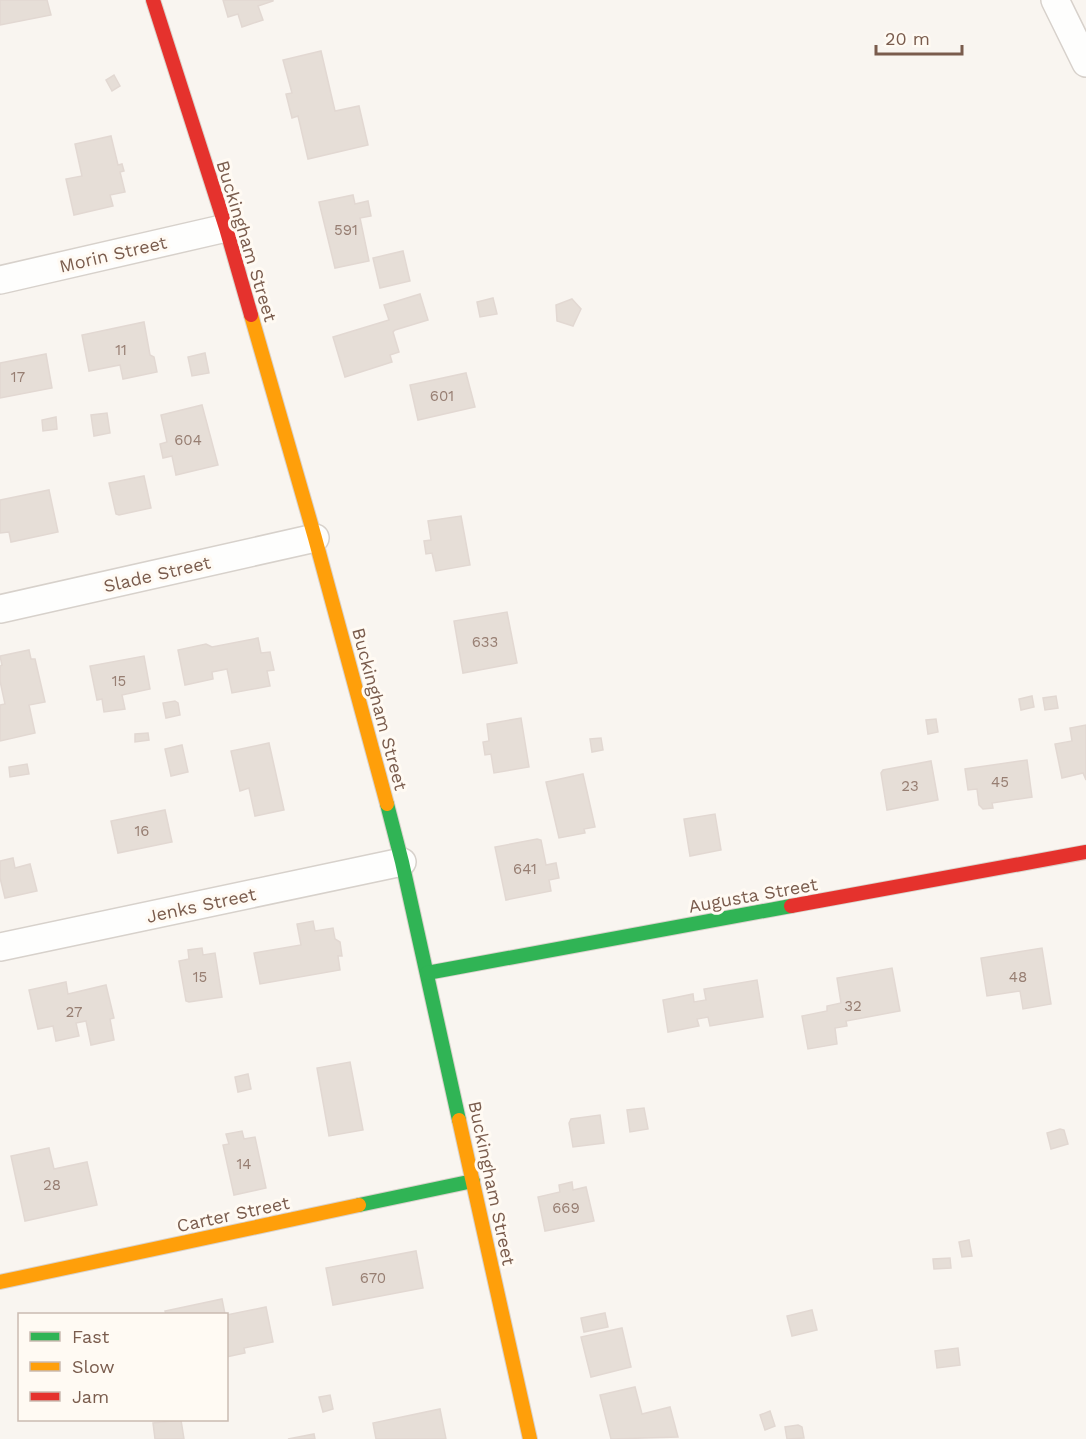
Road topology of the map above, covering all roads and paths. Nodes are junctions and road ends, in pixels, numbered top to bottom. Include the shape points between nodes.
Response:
1 (153, 0) edge
2 (1055, 0) edge
3 (1086, 63) edge
4 (226, 228) junction
5 (0, 280) edge
6 (315, 538) junction
7 (0, 609) edge
8 (1086, 852) edge
9 (402, 862) junction
10 (0, 947) edge
11 (427, 972) junction
12 (473, 1181) junction
13 (0, 1282) edge
14 (530, 1439) edge

1 - 4 main road, Buckingham Street
2 - 3 street
4 - 5 street, Morin Street
4 - 6 main road, Buckingham Street
6 - 7 street, Slade Street
6 - 9 main road, Buckingham Street
8 - 11 main road, Augusta Street
9 - 10 street, Jenks Street
9 - 11 main road, Buckingham Street
11 - 12 main road, Buckingham Street
12 - 13 main road, Carter Street
12 - 14 main road, Buckingham Street

